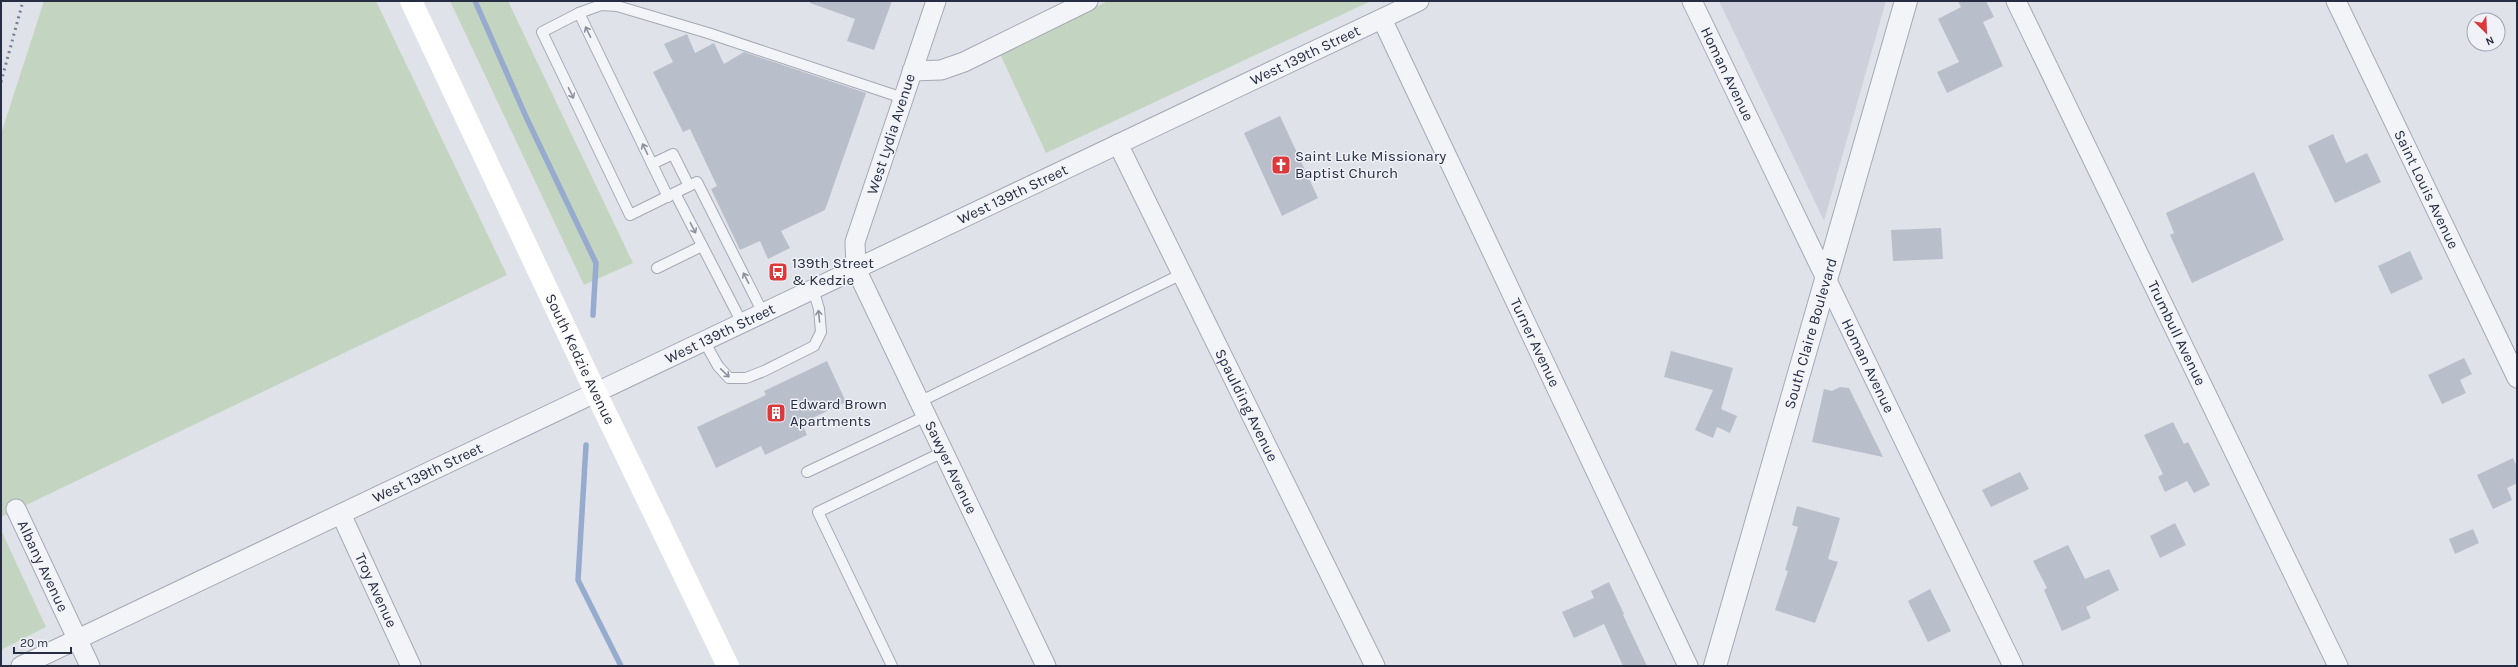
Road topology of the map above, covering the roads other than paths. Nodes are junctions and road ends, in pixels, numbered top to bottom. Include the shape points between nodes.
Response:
1 (411, 1) edge
2 (936, 1) edge
3 (1088, 1) edge
4 (1419, 1) edge
5 (1692, 1) edge
6 (1906, 1) edge
7 (2016, 1) edge
8 (2336, 1) edge
9 (580, 13) junction
10 (1382, 18) junction
11 (912, 71) junction
12 (903, 98) junction
13 (1118, 144) junction
14 (652, 164) junction
15 (693, 184) junction
16 (671, 195) junction
17 (702, 246) junction
18 (657, 268) dead end
19 (856, 269) junction
20 (1182, 274) junction
21 (1827, 282) junction
22 (813, 289) junction
23 (764, 313) junction
24 (742, 323) junction
25 (704, 341) junction
26 (2517, 378) edge
27 (596, 392) junction
28 (922, 409) junction
29 (943, 452) junction
30 (807, 472) dead end
31 (16, 510) dead end
32 (341, 514) junction
33 (78, 639) junction
34 (21, 666) edge
35 (90, 666) edge
36 (411, 666) edge
37 (728, 666) edge
38 (892, 666) edge
39 (1046, 666) edge
40 (1375, 666) edge
41 (1688, 666) edge
42 (1715, 666) edge
43 (2012, 666) edge
44 (2338, 666) edge

1 - 27 main road, South Kedzie Avenue
2 - 11 street, West Lydia Avenue
3 - 11 street via 964,62 941,70
4 - 10 street, West 139th Street
5 - 21 street, Homan Avenue
6 - 21 street, South Claire Boulevard
7 - 44 street, Trumbull Avenue
8 - 26 street, Saint Louis Avenue
9 - 12 lane via 602,5 617,6 708,33
14 -> 9 lane
9 -> 16 lane via 542,32 630,215
10 - 13 street, West 139th Street
10 - 41 street, Turner Avenue
11 - 12 street, West Lydia Avenue
12 - 19 street, West Lydia Avenue via 855,242
13 - 19 street, West 139th Street
13 - 20 street, Spaulding Avenue
14 - 15 lane via 674,154
14 - 16 lane
15 - 16 lane
23 -> 15 lane
16 -> 17 lane
17 - 18 lane
17 - 24 lane
19 - 22 street, West 139th Street
19 - 28 street, Sawyer Avenue
20 - 28 lane
20 - 40 street, Spaulding Avenue
21 - 42 street, South Claire Boulevard
21 - 43 street, Homan Avenue
22 - 23 street, West 139th Street
25 -> 22 lane via 718,366 729,378 746,378 764,372 814,346 821,332 819,309
23 - 24 street, West 139th Street
24 - 25 street, West 139th Street
25 - 27 street, West 139th Street
27 - 32 street, West 139th Street
27 - 37 main road, South Kedzie Avenue
28 - 29 street, Sawyer Avenue
28 - 30 lane
29 - 38 lane via 818,512
29 - 39 street, Sawyer Avenue
31 - 33 street, Albany Avenue
32 - 33 street, West 139th Street
32 - 36 street, Troy Avenue
33 - 34 street, West 139th Street
33 - 35 street, Albany Avenue

